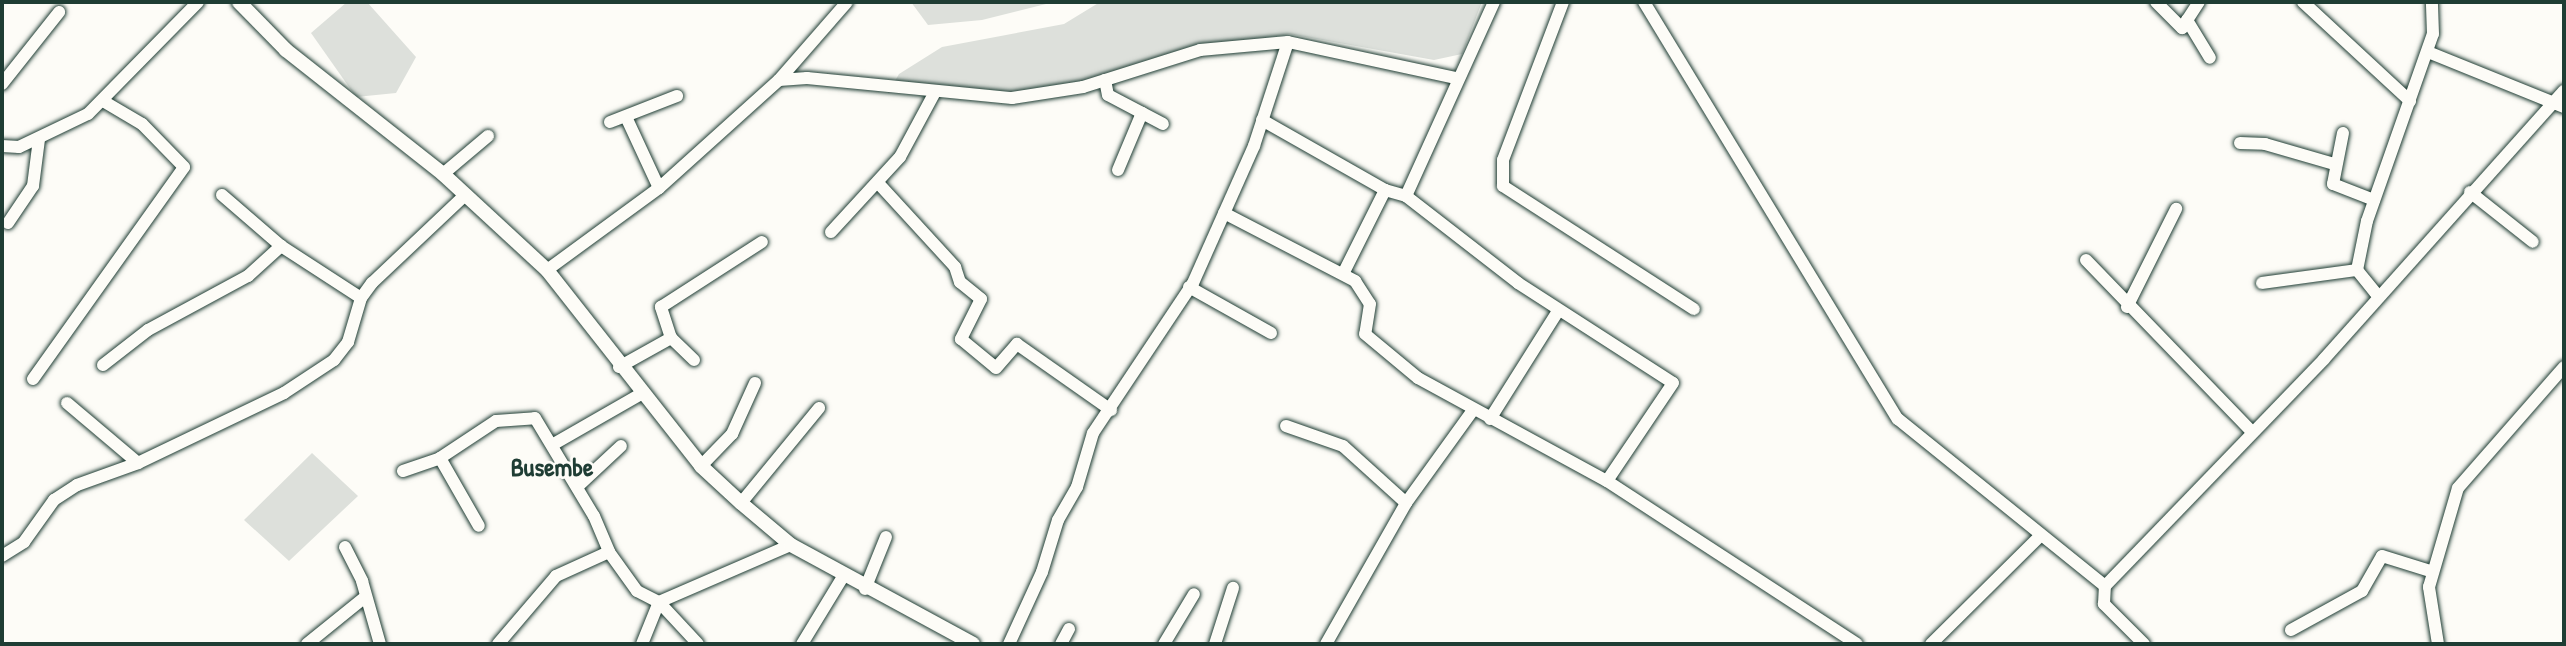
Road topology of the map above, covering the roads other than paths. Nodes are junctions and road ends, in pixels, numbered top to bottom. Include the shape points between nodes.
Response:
1 (198, 2) edge
2 (239, 2) edge
3 (846, 2) edge
4 (1494, 2) edge
5 (1563, 2) edge
6 (1644, 2) edge
7 (2156, 2) edge
8 (2200, 2) edge
9 (2303, 2) edge
10 (2432, 2) edge
11 (59, 12) dead end
12 (2188, 20) junction
13 (1287, 42) junction
14 (2428, 52) junction
15 (2210, 58) dead end
16 (1456, 78) junction
17 (779, 80) junction
18 (1105, 80) junction
19 (2, 84) edge
20 (2564, 91) edge
21 (935, 92) junction
22 (677, 96) dead end
23 (103, 101) junction
24 (2410, 101) junction
25 (2559, 105) edge
26 (1142, 113) junction
27 (627, 119) junction
28 (1262, 120) junction
29 (610, 122) dead end
30 (1163, 124) dead end
31 (2343, 133) dead end
32 (488, 136) dead end
33 (39, 139) junction
34 (2239, 143) dead end
35 (2, 146) edge
36 (2334, 164) junction
37 (1118, 170) dead end
38 (443, 174) junction
39 (879, 184) junction
40 (659, 188) junction
41 (1385, 190) junction
42 (2470, 191) junction
43 (222, 195) dead end
44 (465, 195) junction
45 (1406, 196) junction
46 (2374, 200) junction
47 (2176, 209) dead end
48 (1224, 214) junction
49 (8, 223) dead end
50 (831, 232) dead end
51 (762, 242) dead end
52 (2533, 242) dead end
53 (281, 246) junction
54 (2087, 260) dead end
55 (547, 270) junction
56 (2357, 270) junction
57 (1343, 274) junction
58 (2262, 283) dead end
59 (1189, 287) junction
60 (2377, 295) junction
61 (361, 298) junction
62 (2127, 307) junction
63 (1694, 309) dead end
64 (1559, 310) junction
65 (1271, 333) dead end
66 (671, 338) junction
67 (694, 360) dead end
68 (103, 365) dead end
69 (619, 367) junction
70 (2564, 367) edge
71 (33, 379) dead end
72 (755, 383) dead end
73 (640, 394) junction
74 (67, 403) dead end
75 (819, 408) dead end
76 (1111, 410) junction
77 (1472, 410) junction
78 (1490, 419) junction
79 (1286, 426) dead end
80 (2252, 432) junction
81 (552, 445) junction
82 (621, 446) dead end
83 (440, 458) junction
84 (138, 463) junction
85 (701, 466) junction
86 (403, 471) dead end
87 (1607, 481) junction
88 (577, 487) junction
89 (741, 503) junction
90 (1406, 503) junction
91 (479, 526) dead end
92 (886, 537) dead end
93 (2039, 537) junction
94 (791, 545) junction
95 (345, 547) dead end
96 (609, 552) junction
97 (2, 556) edge
98 (2433, 572) junction
99 (844, 575) junction
100 (2105, 586) junction
101 (1233, 588) dead end
102 (864, 589) junction
103 (1194, 594) dead end
104 (365, 597) junction
105 (659, 602) junction
106 (1069, 629) dead end
107 (2291, 630) dead end
108 (307, 644) edge
109 (380, 644) edge
110 (498, 644) edge
111 (642, 644) edge
112 (698, 644) edge
113 (802, 644) edge
114 (973, 644) edge
115 (1009, 644) edge
116 (1061, 644) edge
117 (1164, 644) edge
118 (1215, 644) edge
119 (1326, 644) edge
120 (1857, 644) edge
121 (1931, 644) edge
122 (2144, 644) edge
123 (2438, 644) edge

1 - 23 street
2 - 38 street via 286,50
3 - 17 street
4 - 16 street
5 - 63 street via 1503,160 1503,186
6 - 93 street via 1898,419
7 - 12 street via 2182,28
8 - 12 street
9 - 24 street
10 - 14 street
11 - 19 street
12 - 15 street
13 - 16 street
13 - 18 street via 1200,50
13 - 28 street
14 - 24 street
14 - 25 street
16 - 45 street
17 - 21 street via 807,78
17 - 40 street
18 - 21 street via 1012,97
18 - 26 street via 1108,95
20 - 25 street
21 - 39 street
22 - 27 street
23 - 33 street
23 - 71 street via 142,124 184,167
24 - 46 street
25 - 42 street
26 - 30 street
26 - 37 street
27 - 29 street
27 - 40 street
28 - 41 street
28 - 48 street
31 - 36 street
32 - 38 street
33 - 35 street via 19,147
33 - 49 street via 33,186
34 - 36 street via 2265,144
36 - 46 street via 2333,184
38 - 44 street
39 - 50 street
39 - 76 street via 956,267 960,282 981,299 961,339 996,368 1017,344
40 - 55 street
41 - 45 street
41 - 57 street
42 - 52 street
42 - 60 street
43 - 53 street
44 - 55 street
44 - 61 street
45 - 64 street
46 - 56 street
47 - 62 street
48 - 57 street
48 - 59 street
51 - 66 street via 661,307
53 - 61 street
53 - 68 street via 248,276 148,331
54 - 62 street
55 - 69 street
56 - 58 street
56 - 60 street
57 - 77 street via 1355,281 1370,304 1365,334 1418,378
59 - 65 street
59 - 76 street
60 - 80 street
61 - 84 street via 348,342 310,379
62 - 80 street
64 - 78 street
64 - 87 street via 1673,383
66 - 67 street
66 - 69 street
69 - 73 street
70 - 98 street via 2458,488
72 - 85 street via 732,434
73 - 81 street
73 - 85 street
74 - 84 street
75 - 89 street
76 - 115 street via 1094,433 1077,487 1058,520 1042,572
77 - 78 street
77 - 90 street
78 - 87 street
79 - 90 street via 1343,446
80 - 100 street
81 - 83 street via 535,418 496,421
81 - 88 street
82 - 88 street
83 - 86 street
83 - 91 street
84 - 97 street via 67,491 24,542
85 - 89 street
87 - 120 street
88 - 96 street
89 - 94 street
90 - 119 street
92 - 102 street
93 - 100 street
93 - 121 street
94 - 99 street
94 - 105 street
95 - 104 street
96 - 105 street via 637,592
96 - 110 street via 556,576
98 - 107 street via 2382,556 2362,590
98 - 123 street via 2429,587
99 - 102 street
99 - 113 street
100 - 122 street via 2104,604
101 - 118 street
102 - 114 street
103 - 117 street
104 - 108 street
104 - 109 street
105 - 111 street
105 - 112 street
106 - 116 street

